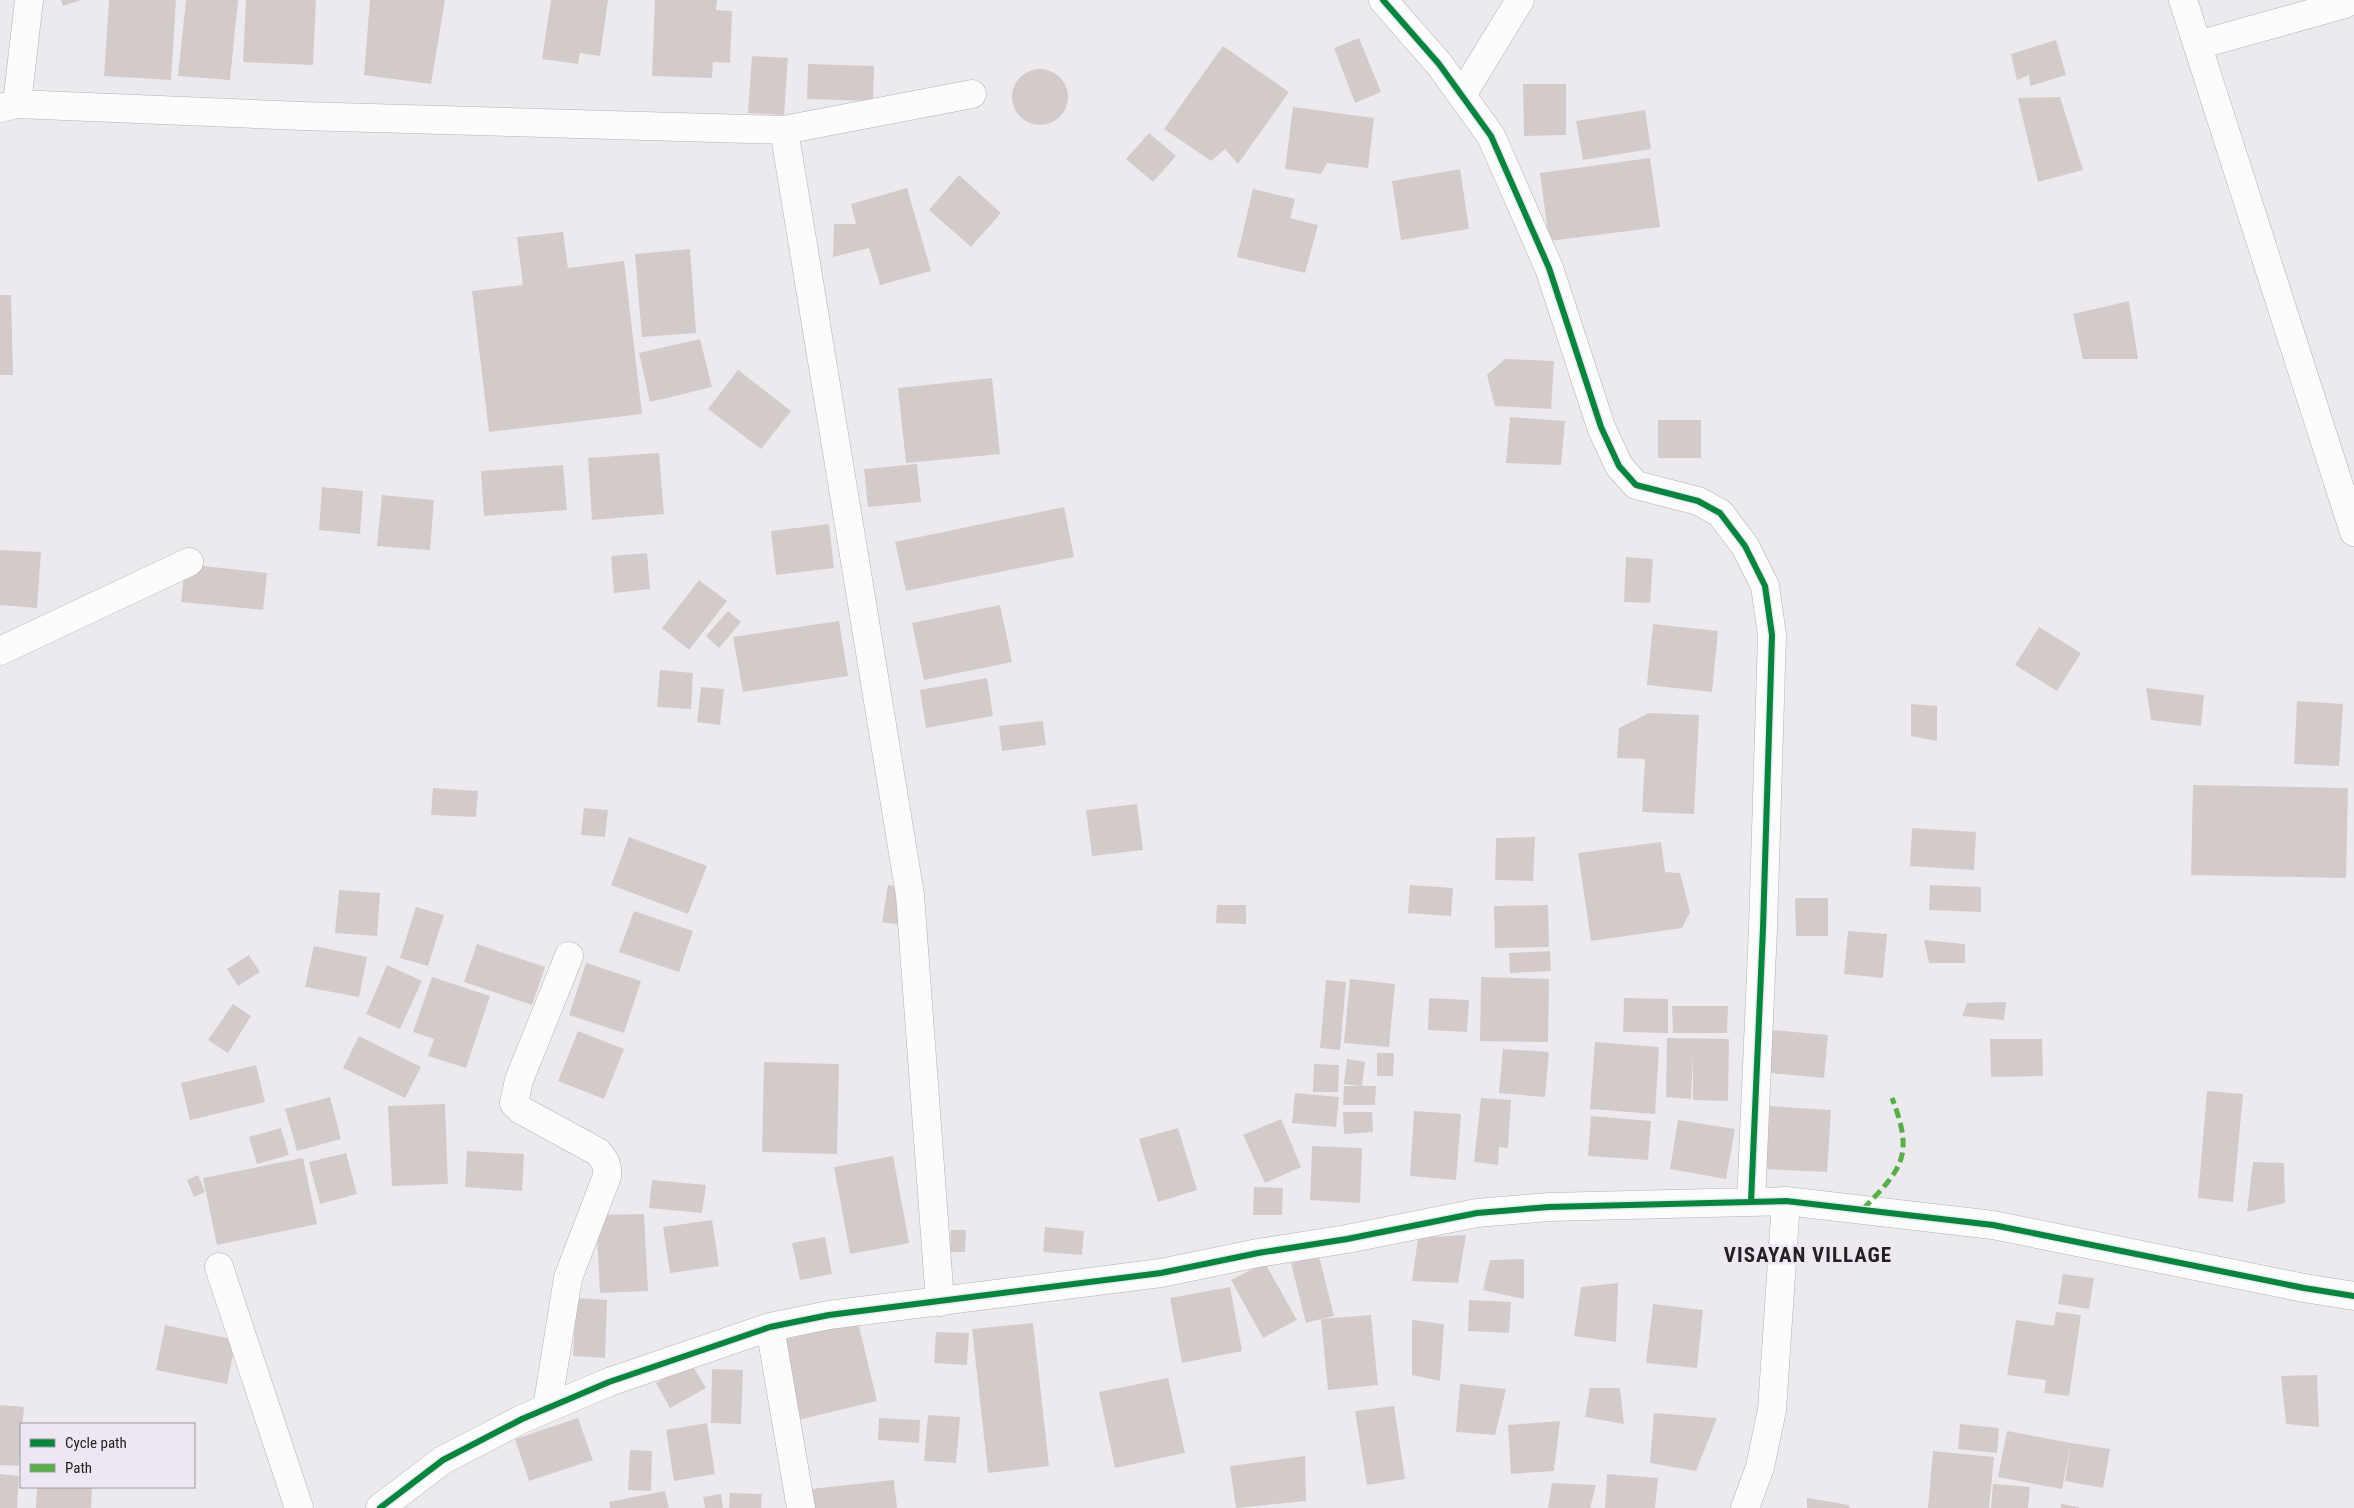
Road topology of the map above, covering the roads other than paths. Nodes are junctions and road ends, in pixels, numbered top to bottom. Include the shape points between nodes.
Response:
1 (29, 0) edge
2 (1383, 0) edge
3 (1520, 0) edge
4 (2184, 0) edge
5 (2345, 4) dead end
6 (2198, 45) junction
7 (972, 94) dead end
8 (1462, 95) junction
9 (9, 106) edge
10 (784, 130) junction
11 (2354, 532) edge
12 (189, 562) dead end
13 (0, 651) edge
14 (569, 956) dead end
15 (1786, 1200) junction
16 (1751, 1202) junction
17 (219, 1267) dead end
18 (2354, 1296) edge
19 (940, 1302) junction
20 (770, 1328) junction
21 (547, 1408) junction
22 (299, 1508) edge
23 (380, 1508) edge
24 (801, 1508) edge
25 (1745, 1508) edge

1 - 9 street
2 - 8 street
3 - 8 street
4 - 6 street
5 - 6 street
6 - 11 street
7 - 10 street
8 - 16 street via 1491,136 1549,268 1602,428 1619,466 1636,485 1698,501 1720,513 1745,546 1765,586 1772,636
9 - 10 street
10 - 19 street via 910,895
12 - 13 street
14 - 21 street via 519,1080 514,1103 521,1110 598,1152 608,1168 568,1278
15 - 16 street
15 - 18 street via 1993,1225
15 - 25 street via 1772,1410 1760,1467
16 - 19 street via 1549,1207 1477,1213 1161,1274
17 - 22 street
19 - 20 street via 829,1315
20 - 21 street via 609,1382
20 - 24 street
21 - 23 street via 443,1460

